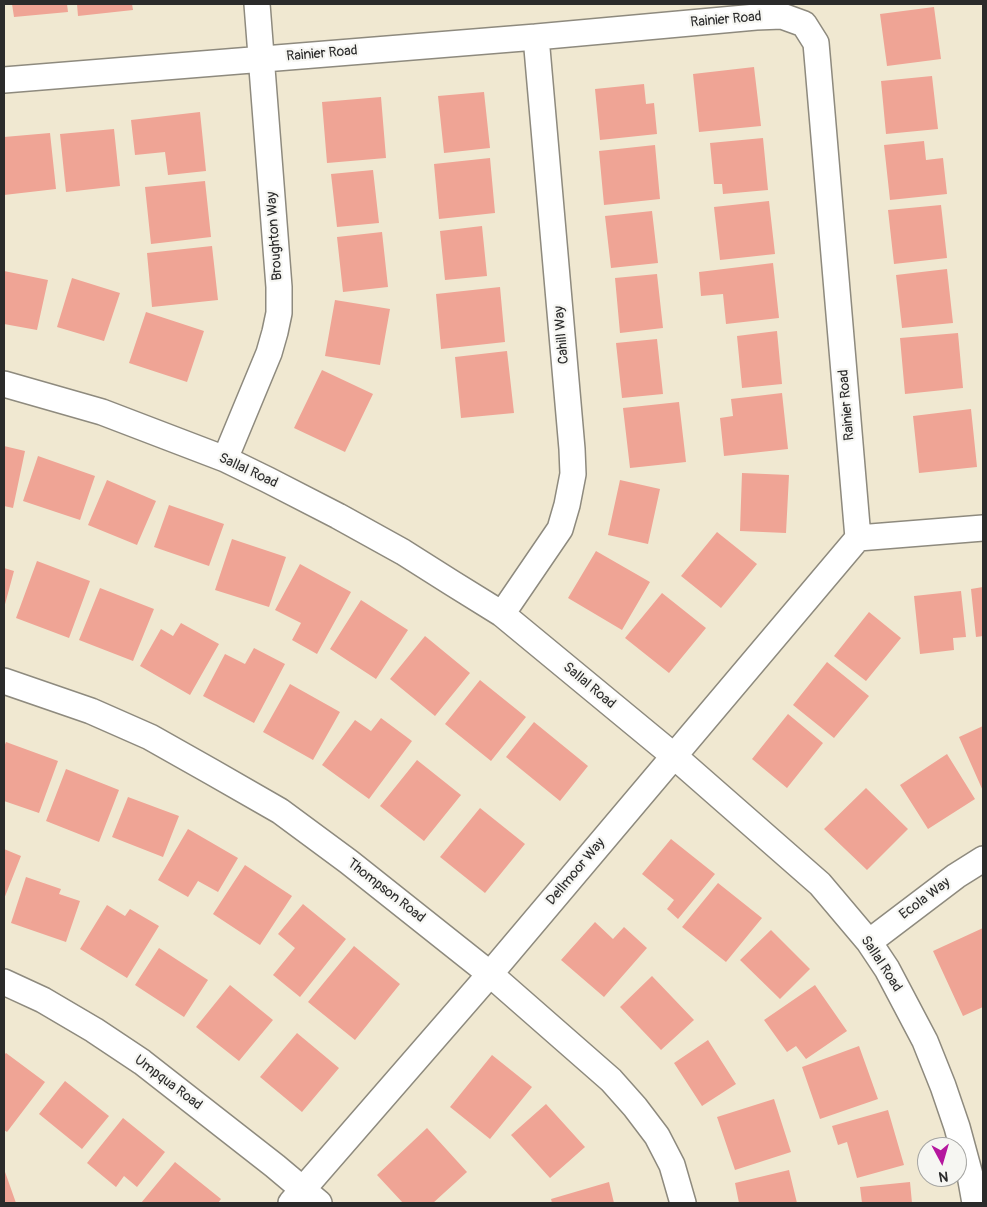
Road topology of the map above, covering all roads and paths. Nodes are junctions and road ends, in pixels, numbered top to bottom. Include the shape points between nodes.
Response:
1 (257, 4) edge
2 (536, 37) junction
3 (262, 59) junction
4 (4, 80) edge
5 (4, 384) edge
6 (225, 460) junction
7 (983, 528) edge
8 (858, 538) junction
9 (502, 614) junction
10 (4, 682) edge
11 (674, 756) junction
12 (983, 859) edge
13 (869, 942) junction
14 (490, 974) junction
15 (4, 982) edge
16 (977, 1175) edge
17 (305, 1199) edge
18 (683, 1203) edge
19 (975, 1203) edge

1 - 3 street, Broughton Way
2 - 3 street, Rainier Road
2 - 8 street, Rainier Road via 756,17 782,16 804,24 816,43
2 - 9 street, Cahill Way via 573,474 560,529
3 - 4 street, Rainier Road
3 - 6 street, Broughton Way via 279,287 278,313 269,353
5 - 6 street, Sallal Road via 102,412
6 - 9 street, Sallal Road via 404,552
7 - 8 street
8 - 11 street, Dellmoor Way
9 - 11 street, Sallal Road
10 - 14 street, Thompson Road via 91,711 150,737 280,811
11 - 13 street, Sallal Road via 820,884
11 - 14 street, Dellmoor Way
12 - 13 street, Ecola Way
13 - 16 street, Sallal Road via 887,969 925,1042
14 - 17 street, Dellmoor Way
14 - 18 street, Thompson Road via 611,1080 635,1106 657,1136 672,1165
15 - 17 street, Umpqua Road via 43,1000 142,1062 268,1160
16 - 19 street, Sallal Road

